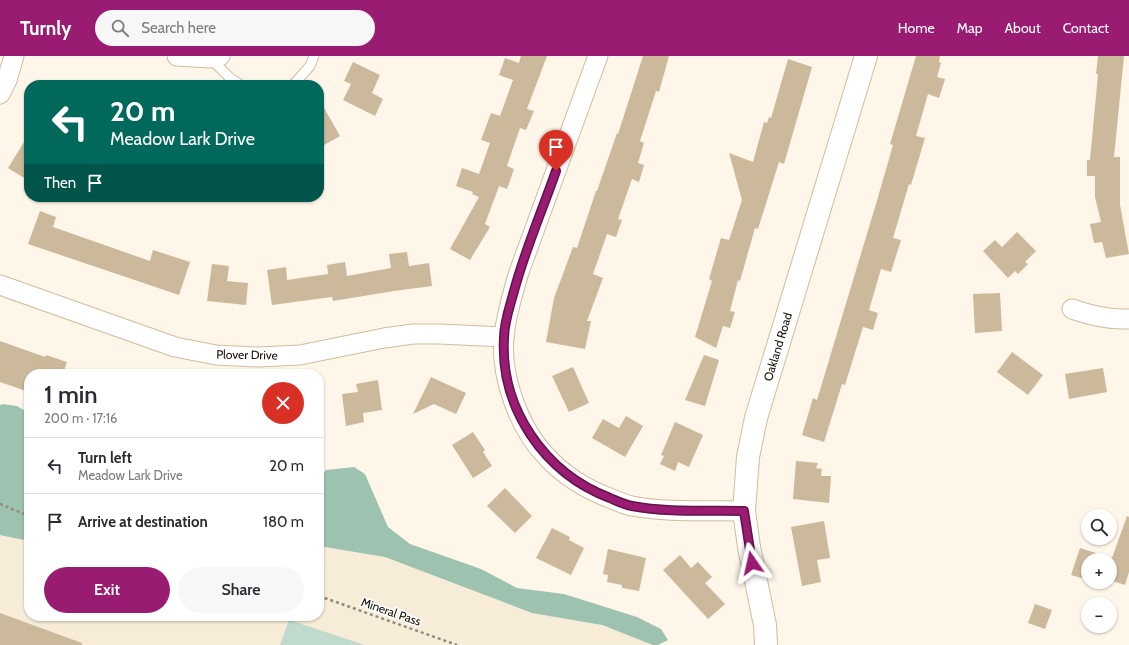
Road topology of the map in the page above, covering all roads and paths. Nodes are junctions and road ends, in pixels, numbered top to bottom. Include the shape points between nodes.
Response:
1 (14, 56) edge
2 (178, 56) edge
3 (314, 56) edge
4 (598, 56) edge
5 (866, 56) edge
6 (215, 57) edge
7 (233, 80) edge
8 (297, 80) edge
9 (0, 94) edge
10 (0, 285) edge
11 (1072, 309) dead end
12 (1129, 319) edge
13 (504, 337) junction
14 (0, 504) edge
15 (744, 511) junction
16 (24, 514) edge
17 (324, 598) edge
18 (457, 645) edge
19 (766, 645) edge

1 - 9 street
2 - 6 street
3 - 8 lane via 310,66
4 - 13 street via 519,272 509,306
5 - 15 street, Oakland Road via 756,418 748,457
6 - 7 lane
10 - 13 street, Plover Drive via 175,347 216,355 300,355 413,334
11 - 12 street via 1097,317
13 - 15 street via 506,371 515,406 546,456 570,477 598,494 631,506 664,510
14 - 16 path
15 - 19 street, Oakland Road via 765,625
17 - 18 path, Mineral Pass

